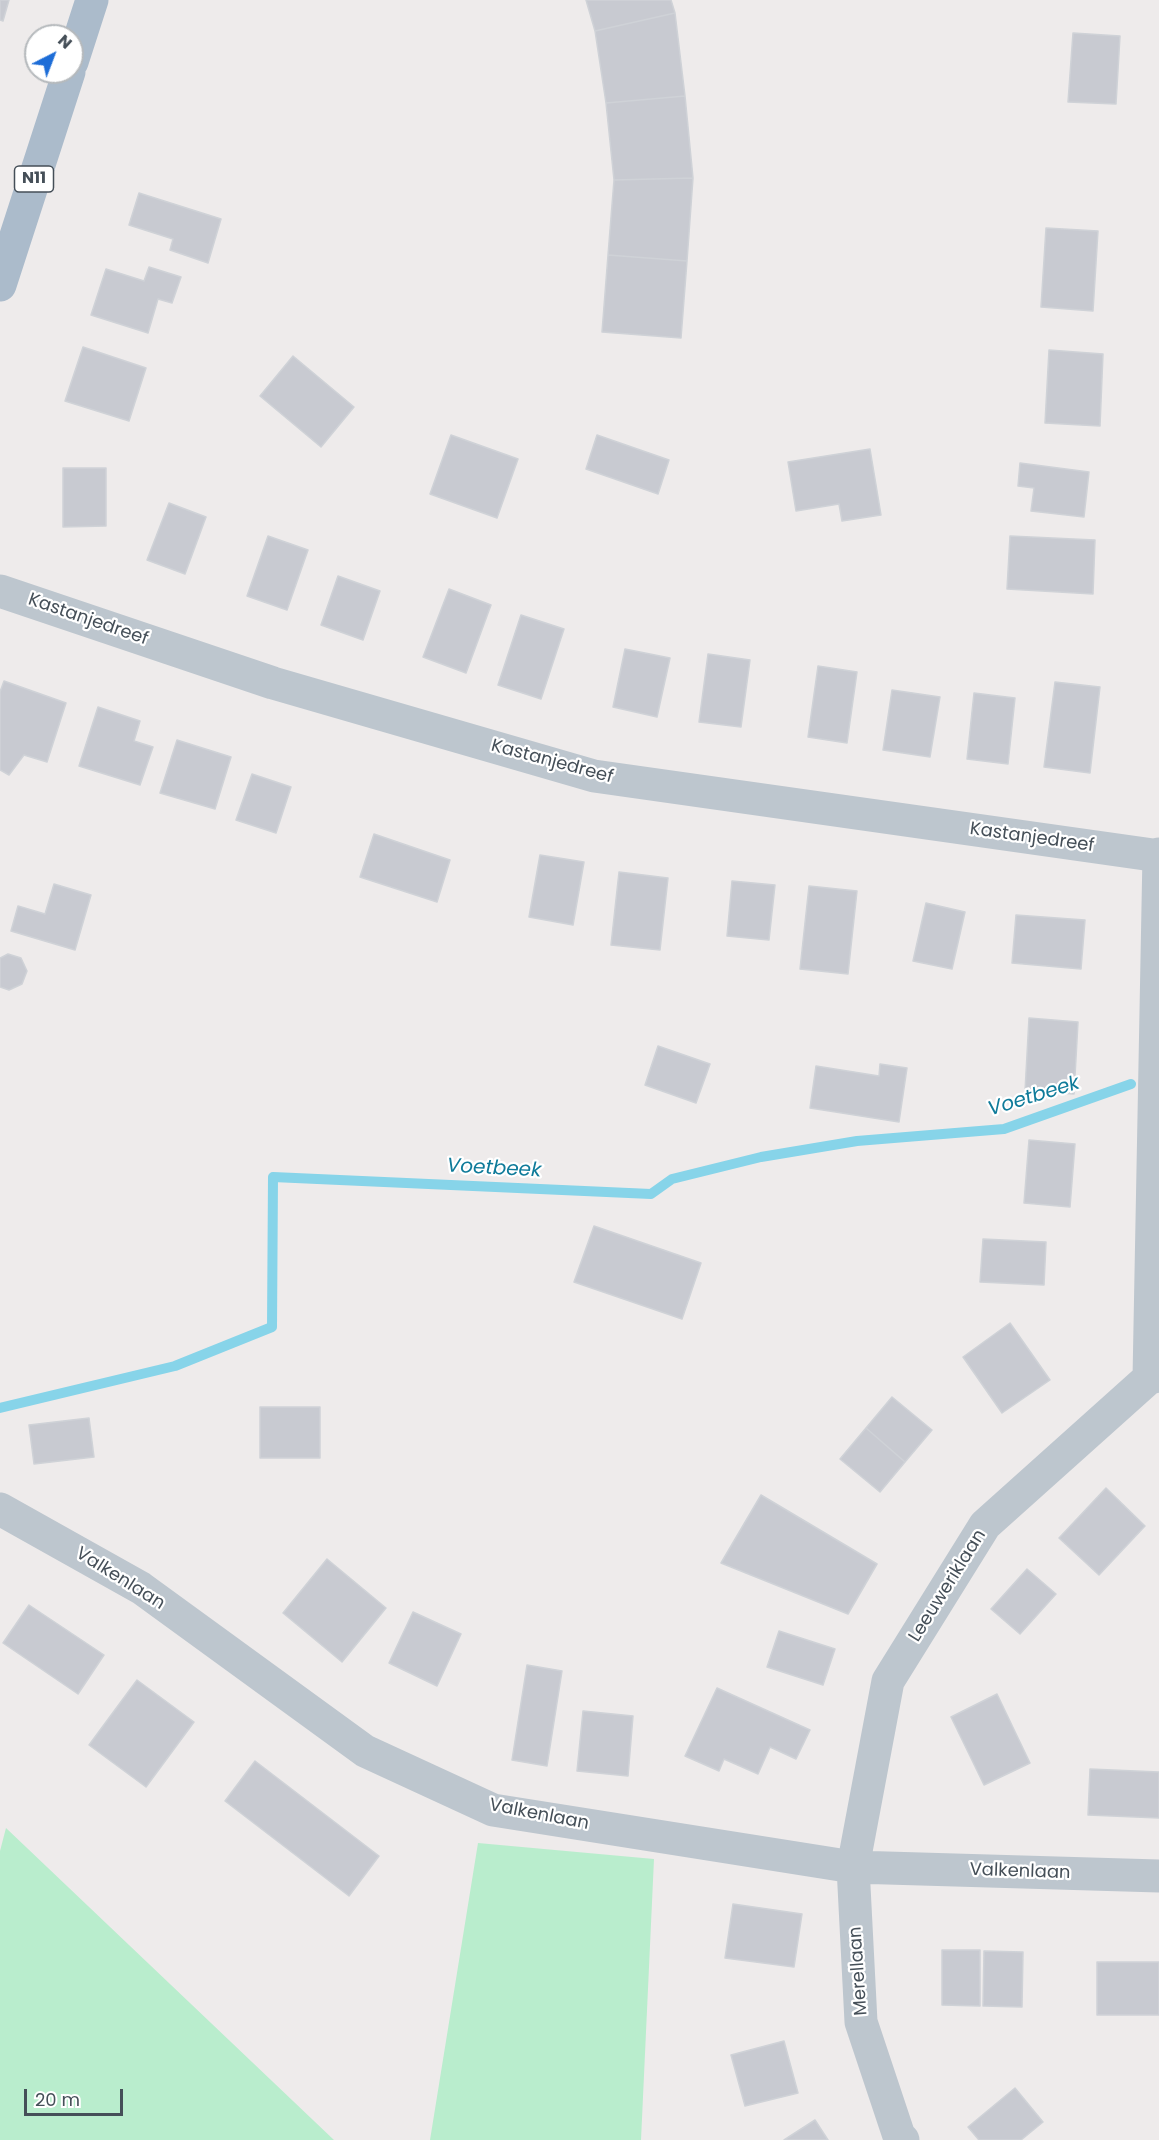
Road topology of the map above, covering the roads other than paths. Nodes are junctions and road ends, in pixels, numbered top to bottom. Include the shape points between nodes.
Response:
1 (92, 0) edge
2 (84, 25) edge
3 (65, 84) edge
4 (0, 285) edge
5 (0, 591) edge
6 (1159, 855) edge
7 (1154, 1377) edge
8 (0, 1509) edge
9 (853, 1867) junction
10 (1159, 1876) edge
11 (903, 2140) edge

1 - 2 main road
3 - 4 main road, N11
5 - 6 street, Kastanjedreef via 273,683 594,776
6 - 7 street
7 - 9 street, Leeuweriklaan via 985,1525 888,1681
8 - 9 street, Valkenlaan via 141,1588 365,1751 493,1810
9 - 10 street, Valkenlaan
9 - 11 street, Merellaan via 861,2022

